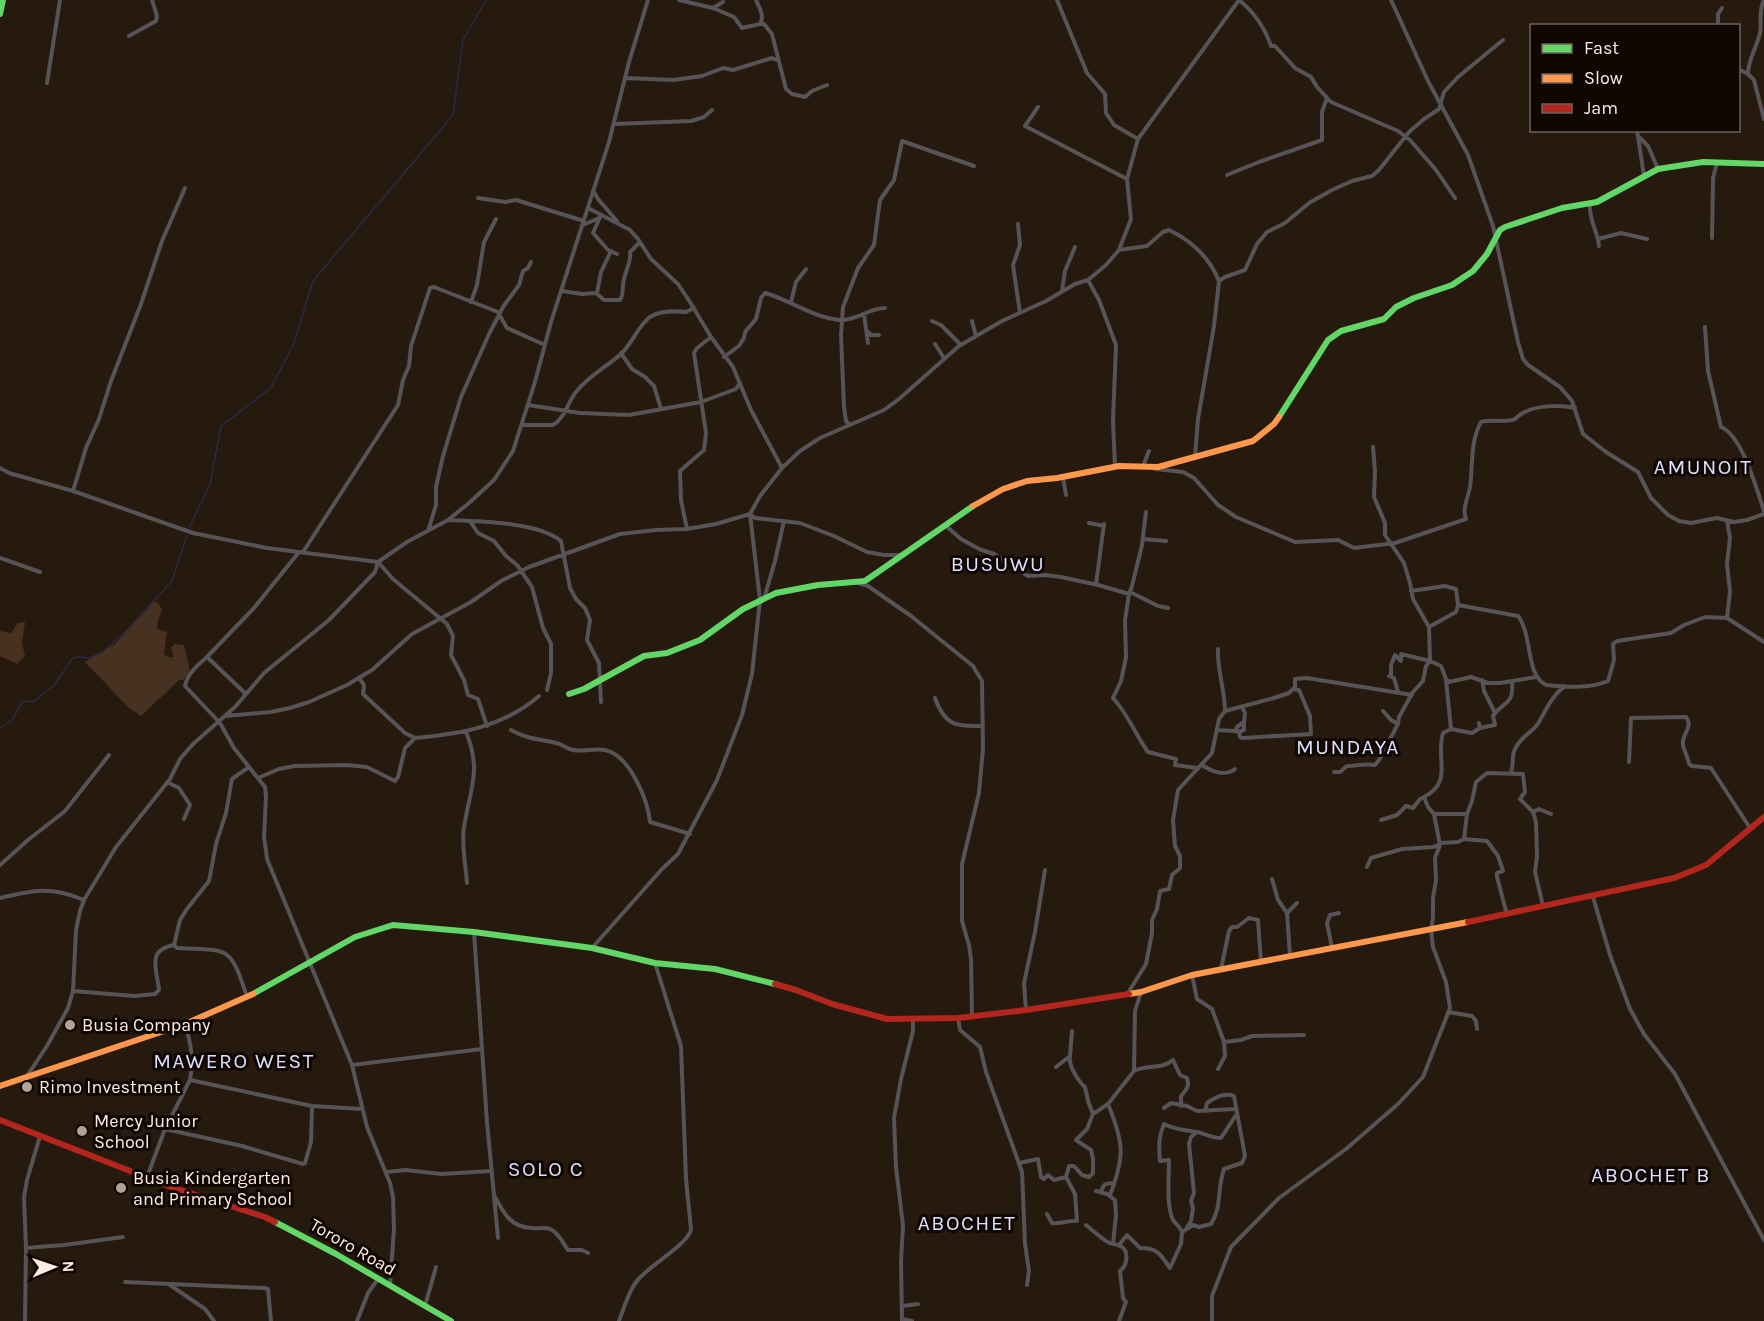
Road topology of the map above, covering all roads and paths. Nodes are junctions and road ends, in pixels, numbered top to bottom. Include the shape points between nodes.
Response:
1 (3, 0) edge
2 (60, 0) edge
3 (152, 0) edge
4 (648, 0) edge
5 (679, 0) edge
6 (756, 0) edge
7 (1057, 0) edge
8 (1239, 0) edge
9 (1390, 0) edge
10 (1764, 0) edge
11 (723, 2) dead end
12 (713, 8) junction
13 (1722, 8) dead end
14 (0, 14) edge
15 (760, 24) junction
16 (1718, 24) edge
17 (129, 36) dead end
18 (1503, 40) dead end
19 (779, 61) junction
20 (1740, 70) edge
21 (1748, 74) junction
22 (625, 78) junction
23 (47, 83) dead end
24 (827, 85) dead end
25 (1327, 98) junction
26 (1441, 105) junction
27 (1038, 107) dead end
28 (712, 110) dead end
29 (1764, 119) edge
30 (614, 124) junction
31 (1638, 132) edge
32 (1406, 136) junction
33 (1638, 137) junction
34 (1138, 139) junction
35 (1717, 162) junction
36 (1764, 164) edge
37 (974, 166) dead end
38 (1658, 169) junction
39 (1227, 176) dead end
40 (1644, 176) junction
41 (1128, 179) junction
42 (185, 188) dead end
43 (594, 191) junction
44 (478, 198) dead end
45 (1455, 198) dead end
46 (1590, 203) junction
47 (588, 208) junction
48 (606, 216) junction
49 (600, 217) junction
50 (496, 219) dead end
51 (617, 221) junction
52 (583, 223) junction
53 (1018, 224) dead end
54 (1712, 238) dead end
55 (1598, 239) junction
56 (1647, 239) dead end
57 (1496, 240) junction
58 (640, 242) junction
59 (1075, 246) dead end
60 (1599, 246) dead end
61 (1119, 250) junction
62 (611, 251) junction
63 (617, 254) dead end
64 (531, 262) dead end
65 (806, 269) dead end
66 (1088, 280) junction
67 (1220, 281) junction
68 (562, 291) junction
69 (1062, 292) junction
70 (597, 294) junction
71 (471, 302) junction
72 (791, 302) junction
73 (694, 308) junction
74 (885, 308) dead end
75 (1020, 313) junction
76 (500, 314) junction
77 (864, 314) junction
78 (842, 320) junction
79 (932, 321) dead end
80 (972, 321) dead end
81 (1705, 327) dead end
82 (866, 331) junction
83 (879, 335) dead end
84 (976, 336) junction
85 (711, 337) junction
86 (868, 343) dead end
87 (935, 344) dead end
88 (545, 345) junction
89 (961, 345) junction
90 (621, 353) junction
91 (724, 357) junction
92 (944, 358) junction
93 (740, 383) junction
94 (701, 402) junction
95 (528, 405) junction
96 (1575, 408) junction
97 (661, 409) junction
98 (566, 410) junction
99 (850, 425) junction
100 (522, 426) junction
101 (1373, 447) dead end
102 (1149, 451) dead end
103 (1195, 457) junction
104 (1115, 467) junction
105 (0, 468) edge
106 (782, 468) junction
107 (1146, 468) junction
108 (1063, 477) junction
109 (73, 491) junction
110 (1066, 495) dead end
111 (1146, 512) dead end
112 (1764, 512) edge
113 (750, 514) junction
114 (448, 520) junction
115 (469, 520) junction
116 (784, 521) junction
117 (1727, 521) junction
118 (1089, 523) dead end
119 (945, 525) junction
120 (429, 529) junction
121 (687, 529) junction
122 (1143, 539) junction
123 (1166, 542) dead end
124 (1391, 543) junction
125 (301, 552) junction
126 (565, 555) junction
127 (904, 555) junction
128 (0, 558) edge
129 (378, 562) junction
130 (40, 572) dead end
131 (521, 572) junction
132 (858, 583) junction
133 (1096, 584) junction
134 (1411, 591) junction
135 (1129, 594) junction
136 (762, 600) junction
137 (1458, 606) junction
138 (1168, 608) dead end
139 (1727, 618) junction
140 (440, 619) junction
141 (1429, 627) junction
142 (1764, 642) edge
143 (1218, 649) dead end
144 (207, 657) junction
145 (1430, 661) junction
146 (1536, 677) junction
147 (359, 678) junction
148 (601, 678) junction
149 (1446, 680) junction
150 (1482, 680) junction
151 (1512, 682) junction
152 (1565, 686) junction
153 (1294, 689) junction
154 (547, 690) dead end
155 (1398, 692) junction
156 (246, 694) junction
157 (569, 694) dead end
158 (1412, 695) junction
159 (539, 696) dead end
160 (935, 698) dead end
161 (601, 702) dead end
162 (1242, 707) junction
163 (1225, 711) junction
164 (1383, 711) dead end
165 (1495, 713) junction
166 (224, 716) junction
167 (220, 723) junction
168 (1398, 724) junction
169 (487, 726) junction
170 (983, 726) junction
171 (1451, 729) junction
172 (511, 730) dead end
173 (1217, 730) junction
174 (466, 732) junction
175 (1237, 732) junction
176 (405, 733) junction
177 (415, 738) junction
178 (407, 745) junction
179 (109, 755) dead end
180 (1629, 762) dead end
181 (1200, 766) junction
182 (249, 767) junction
183 (1235, 769) dead end
184 (1334, 771) dead end
185 (1511, 772) junction
186 (258, 778) junction
187 (167, 782) junction
188 (1424, 797) junction
189 (1533, 812) junction
190 (1434, 814) junction
191 (1467, 814) junction
192 (1551, 814) dead end
193 (1764, 817) edge
194 (184, 819) dead end
195 (1381, 820) dead end
196 (1751, 828) junction
197 (690, 834) junction
198 (1464, 839) junction
199 (1440, 844) junction
200 (0, 865) edge
201 (1367, 867) dead end
202 (1045, 870) dead end
203 (1272, 879) dead end
204 (467, 883) dead end
205 (1593, 897) junction
206 (0, 898) edge
207 (84, 900) junction
208 (1297, 903) dead end
209 (1543, 907) junction
210 (1287, 913) junction
211 (1339, 913) dead end
212 (1508, 914) junction
213 (1431, 930) junction
214 (474, 933) junction
215 (174, 945) junction
216 (592, 948) junction
217 (1332, 948) junction
218 (1290, 956) junction
219 (310, 962) junction
220 (1261, 962) junction
221 (655, 963) junction
222 (1221, 970) junction
223 (1192, 975) junction
224 (73, 991) junction
225 (1141, 992) junction
226 (1128, 993) junction
227 (248, 998) junction
228 (1026, 1010) junction
229 (1448, 1012) junction
230 (972, 1016) junction
231 (958, 1018) junction
232 (913, 1020) junction
233 (185, 1024) junction
234 (1477, 1029) dead end
235 (1072, 1031) dead end
236 (1304, 1035) dead end
237 (1224, 1041) junction
238 (482, 1049) junction
239 (1070, 1056) junction
240 (352, 1065) junction
241 (1056, 1067) dead end
242 (1218, 1069) dead end
243 (1134, 1071) junction
244 (26, 1077) junction
245 (189, 1080) junction
246 (0, 1086) edge
247 (1108, 1104) junction
248 (312, 1106) junction
249 (1181, 1106) junction
250 (1164, 1108) dead end
251 (362, 1109) junction
252 (1235, 1109) junction
253 (1205, 1111) junction
254 (1093, 1114) junction
255 (1236, 1116) junction
256 (0, 1120) edge
257 (165, 1129) junction
258 (1197, 1132) junction
259 (40, 1136) junction
260 (1019, 1163) junction
261 (491, 1171) junction
262 (386, 1172) junction
263 (147, 1177) junction
264 (1066, 1177) junction
265 (1114, 1183) junction
266 (493, 1192) junction
267 (1110, 1196) junction
268 (1047, 1214) dead end
269 (1086, 1225) dead end
270 (1186, 1227) junction
271 (1182, 1232) junction
272 (123, 1237) dead end
273 (498, 1238) dead end
274 (1764, 1240) edge
275 (1113, 1245) junction
276 (1119, 1245) junction
277 (26, 1248) junction
278 (588, 1253) dead end
279 (436, 1267) dead end
280 (378, 1279) junction
281 (125, 1282) dead end
282 (170, 1284) junction
283 (1027, 1285) dead end
284 (390, 1286) junction
285 (918, 1304) dead end
286 (425, 1306) junction
287 (903, 1306) junction
288 (919, 1318) dead end
289 (902, 1320) edge
290 (25, 1321) edge
291 (214, 1321) edge
292 (272, 1321) edge
293 (357, 1321) edge
294 (451, 1321) edge
295 (619, 1321) edge
296 (912, 1321) edge
297 (1119, 1321) edge
298 (1212, 1321) edge

1 - 14 main road
2 - 23 street
3 - 17 street via 156,21
4 - 22 street
5 - 12 street
6 - 15 street via 763,18
7 - 34 street via 1087,73 1105,94 1106,113 1114,125
8 - 25 street via 1250,8 1271,46 1311,77
8 - 34 street
9 - 26 street
10 - 21 street
11 - 12 street
12 - 15 street via 734,17 742,28
13 - 16 street
15 - 19 street via 772,34
18 - 26 street via 1458,77 1444,92
19 - 22 street via 772,58 733,70 723,68 674,80
19 - 24 street via 784,85 792,94 805,97
20 - 21 street
21 - 29 street via 1754,80
22 - 30 street
25 - 32 street
25 - 39 street via 1322,112 1322,140
26 - 32 street
26 - 57 street via 1468,155
27 - 41 street via 1025,126
28 - 30 street via 694,121
30 - 43 street
31 - 33 street
32 - 45 street
32 - 67 street via 1372,176 1337,187 1267,232 1245,270
33 - 38 street via 1648,146
33 - 40 street
34 - 41 street
35 - 36 main road
35 - 38 main road
35 - 54 street
37 - 78 street via 902,141 894,180 880,200 874,245 848,291
38 - 40 main road
40 - 46 main road
41 - 61 street via 1131,219
42 - 109 street via 162,241
43 - 47 street
43 - 51 street
44 - 52 street via 516,200
46 - 55 street
46 - 57 main road via 1516,222 1500,230
47 - 48 street
47 - 52 street
48 - 49 street
48 - 51 street
49 - 52 street
49 - 62 street via 593,233
50 - 71 street via 484,242
51 - 58 street
52 - 68 street
53 - 75 street via 1020,245 1013,265
55 - 56 street via 1622,233
55 - 60 street
57 - 96 street via 1523,359 1560,387
57 - 103 main road via 1473,271 1452,285 1414,298 1396,306 1384,319 1341,331 1328,340 1274,424 1253,441
58 - 70 street via 630,252 620,300 604,300
58 - 73 street
59 - 69 street
61 - 66 street
61 - 67 street via 1147,246 1169,230 1206,258
62 - 63 street
62 - 70 street via 601,272
64 - 76 street
65 - 72 street via 796,282
66 - 69 street
66 - 104 street via 1116,345
67 - 103 street
68 - 70 street
68 - 88 street
69 - 75 street
71 - 76 street
71 - 125 street via 430,288 411,346 398,405
72 - 78 street
72 - 91 street via 765,293 756,319 739,346
73 - 85 street
73 - 90 street via 651,316
74 - 77 street
75 - 84 street
76 - 88 street via 507,328
76 - 120 street via 477,358 451,427
77 - 78 street
77 - 82 street
78 - 99 street via 844,407
79 - 89 street
80 - 84 street
81 - 112 street via 1708,370 1722,427 1729,430 1749,465
82 - 83 street
82 - 86 street
84 - 89 street
85 - 91 street
85 - 94 street via 694,354
87 - 92 street
88 - 95 street
89 - 92 street
90 - 97 street via 632,369 654,386
90 - 98 street via 577,390
91 - 93 street
92 - 99 street via 884,410
93 - 94 street via 736,389
93 - 106 street
94 - 97 street
94 - 121 street via 706,433 704,450 680,471
95 - 98 street
95 - 100 street
96 - 117 street via 1583,434 1638,472 1651,498 1668,515 1684,522 1717,518
96 - 124 street via 1538,407 1514,420 1481,422 1472,452 1466,519
97 - 98 street via 629,415
98 - 100 street via 553,425
99 - 106 street via 820,438
100 - 114 street via 513,451 494,480
101 - 124 street via 1374,497 1385,524 1385,536
102 - 107 street
103 - 107 main road
104 - 107 main road
104 - 108 main road
105 - 109 street
106 - 113 street
107 - 124 street via 1183,472 1236,517 1288,540 1338,540 1354,548
108 - 110 street
108 - 119 main road via 1027,481 1003,489
109 - 125 street via 193,533
111 - 122 street
112 - 117 street via 1747,520
113 - 116 street
113 - 121 street
113 - 136 street
114 - 115 street
114 - 120 street
115 - 126 street via 512,524 554,536 561,541
115 - 131 street
116 - 127 street via 800,523 867,552
116 - 136 street via 776,561
117 - 139 street
118 - 133 street via 1104,525
119 - 127 main road
119 - 133 street via 961,539 1028,576 1045,574
120 - 129 street
121 - 126 street via 620,534
122 - 123 street
122 - 135 street
124 - 134 street via 1404,563
125 - 129 street
125 - 144 street
126 - 131 street
126 - 148 street via 570,588 590,620 587,640 599,663
127 - 132 main road
128 - 130 street
129 - 140 street
129 - 156 street via 375,572 354,596 264,673
131 - 140 street
131 - 154 street via 532,587 551,644
132 - 136 main road via 793,589
132 - 170 street via 911,616 978,672 982,681
133 - 135 street
134 - 137 street via 1451,587 1456,589
134 - 141 street
135 - 138 street
135 - 181 street via 1126,657 1113,698 1124,709 1148,752 1176,759 1175,765
136 - 148 main road via 700,640 668,653 644,656
136 - 197 street via 747,699 717,780
137 - 141 street via 1455,615
137 - 146 street via 1518,616
139 - 142 street
139 - 152 street via 1705,617 1671,633 1617,640 1613,644 1614,660 1608,681 1591,686
140 - 147 street via 412,634
140 - 169 street via 453,636 451,655 468,695 478,699
141 - 145 street
143 - 163 street
144 - 156 street
144 - 167 street via 185,686
145 - 149 street via 1441,666
145 - 155 street via 1401,654 1401,661 1395,655 1389,676 1394,678
145 - 158 street via 1423,681
146 - 151 street
146 - 152 street via 1546,685
147 - 166 street via 290,708
147 - 176 street via 363,694
148 - 157 main road
148 - 161 street
149 - 150 street
149 - 171 street
150 - 151 street
150 - 165 street
151 - 165 street via 1508,703
152 - 185 street via 1518,744
153 - 155 street via 1295,679 1307,678
153 - 162 street
153 - 175 street via 1299,690 1310,716 1311,734 1242,738
155 - 158 street
156 - 166 street
158 - 168 street
159 - 169 street via 522,710
160 - 170 street via 947,721 961,726
162 - 163 street
162 - 175 street via 1244,722
163 - 173 street
164 - 168 street
165 - 171 street via 1495,725 1479,725 1472,733
166 - 167 street
167 - 182 street
167 - 187 street via 204,733 180,759
168 - 184 street via 1375,765 1360,764
169 - 174 street
170 - 230 street via 979,793 962,883 962,921 971,959
171 - 188 street via 1444,732 1441,740 1442,779
172 - 197 street via 572,750 611,753 630,768 650,822
173 - 175 street
173 - 181 street via 1212,753
174 - 177 street
174 - 204 street via 475,775 464,830
176 - 177 street
176 - 178 street
177 - 178 street
178 - 186 street via 395,781 367,767 352,765 295,766
179 - 200 street via 65,811
180 - 196 street via 1630,718 1686,717 1689,726 1683,744 1689,764 1712,768
181 - 183 street via 1224,774
181 - 226 street via 1178,790 1173,828 1180,868 1172,875 1169,888 1160,891 1146,964
182 - 186 street
182 - 215 street via 232,779 209,881 180,920
185 - 189 street via 1523,774 1525,792 1520,799
185 - 191 street via 1483,774 1476,782
186 - 219 street via 266,791 267,859
187 - 194 street via 179,788 190,805
187 - 207 street via 116,847
188 - 190 street
188 - 195 street via 1413,808 1406,806
189 - 192 street via 1539,809
189 - 209 street via 1537,857 1534,872
190 - 191 street
190 - 199 street
191 - 198 street
193 - 196 main road
196 - 205 main road via 1699,869
197 - 216 street via 678,854
198 - 199 street
198 - 212 street via 1487,842 1498,856 1504,868 1497,877
199 - 201 street via 1371,858
199 - 213 street via 1435,858
202 - 228 street via 1024,983
203 - 210 street
205 - 209 main road
205 - 274 street via 1630,1009 1675,1074
206 - 207 street via 31,890 61,892
207 - 224 street via 76,930
208 - 210 street
209 - 212 main road
210 - 218 street
211 - 217 street via 1330,915 1327,921
212 - 213 main road
213 - 217 main road
213 - 229 street via 1448,992
214 - 216 main road
214 - 219 main road via 382,927
214 - 238 street
215 - 224 street via 159,950 155,970 159,990 155,994
215 - 227 street via 206,949 232,958
216 - 221 main road
217 - 218 main road
218 - 220 main road
219 - 227 main road
219 - 240 street
220 - 222 main road
220 - 222 street via 1258,920 1249,918 1229,931
221 - 232 main road via 716,969 887,1019
221 - 295 street via 681,1046 691,1230 682,1243 635,1282
222 - 223 main road
223 - 225 main road
223 - 237 street via 1197,999 1212,1009
224 - 244 street via 68,1008
225 - 226 main road
225 - 243 street via 1135,1011
226 - 228 main road
227 - 233 main road
228 - 230 main road
229 - 234 street via 1472,1016
229 - 298 street via 1423,1077 1410,1092 1330,1162 1279,1198 1231,1247 1212,1296
230 - 231 main road
231 - 232 main road
231 - 260 street via 960,1030 980,1047
232 - 287 street via 894,1118 903,1226
233 - 244 main road
233 - 245 street via 192,1046
235 - 239 street
236 - 237 street
237 - 242 street via 1225,1056
238 - 240 street
238 - 261 street
239 - 241 street
239 - 254 street
240 - 251 street
243 - 247 street
243 - 249 street via 1163,1067 1173,1060 1188,1082
244 - 246 main road
245 - 248 street
245 - 257 street
247 - 254 street
247 - 265 street via 1121,1144
248 - 251 street
248 - 257 street via 310,1143 303,1164
249 - 250 street via 1171,1103
249 - 253 street
251 - 262 street
252 - 253 street
252 - 253 street via 1235,1097 1230,1094 1207,1103
252 - 255 street
254 - 264 street via 1087,1129 1076,1140 1091,1150 1093,1173 1089,1177 1082,1175 1069,1166
255 - 258 street via 1221,1138
255 - 270 street via 1245,1156 1242,1163 1224,1169 1218,1188 1218,1214 1211,1224
256 - 259 main road, Tororo Road
257 - 263 street
258 - 270 street via 1189,1144 1194,1193 1191,1221
258 - 271 street via 1164,1124 1158,1139 1160,1161 1169,1160 1170,1210
259 - 263 main road, Tororo Road
259 - 277 street via 24,1191
260 - 264 street via 1038,1159 1044,1179 1048,1175 1054,1180
260 - 283 street
261 - 262 street
261 - 266 street
262 - 284 street via 394,1218
263 - 280 main road, Tororo Road via 265,1217
264 - 268 street via 1075,1194 1077,1221 1053,1223
265 - 267 street
265 - 267 street via 1107,1183 1099,1191
266 - 273 street
266 - 278 street via 512,1222 528,1228 550,1229 568,1250
267 - 275 street via 1116,1205
269 - 275 street
270 - 271 street
271 - 276 street via 1170,1268 1157,1251 1140,1248 1127,1235
272 - 277 street
275 - 276 street
276 - 297 street via 1126,1256 1120,1271 1126,1302
277 - 290 street
279 - 286 street
280 - 284 main road, Tororo Road
280 - 293 street
281 - 282 street
282 - 291 street via 205,1309
282 - 292 street via 264,1287 268,1289
284 - 286 main road, Tororo Road
285 - 287 street
286 - 294 main road, Tororo Road
287 - 289 street
288 - 296 street
289 - 296 street

